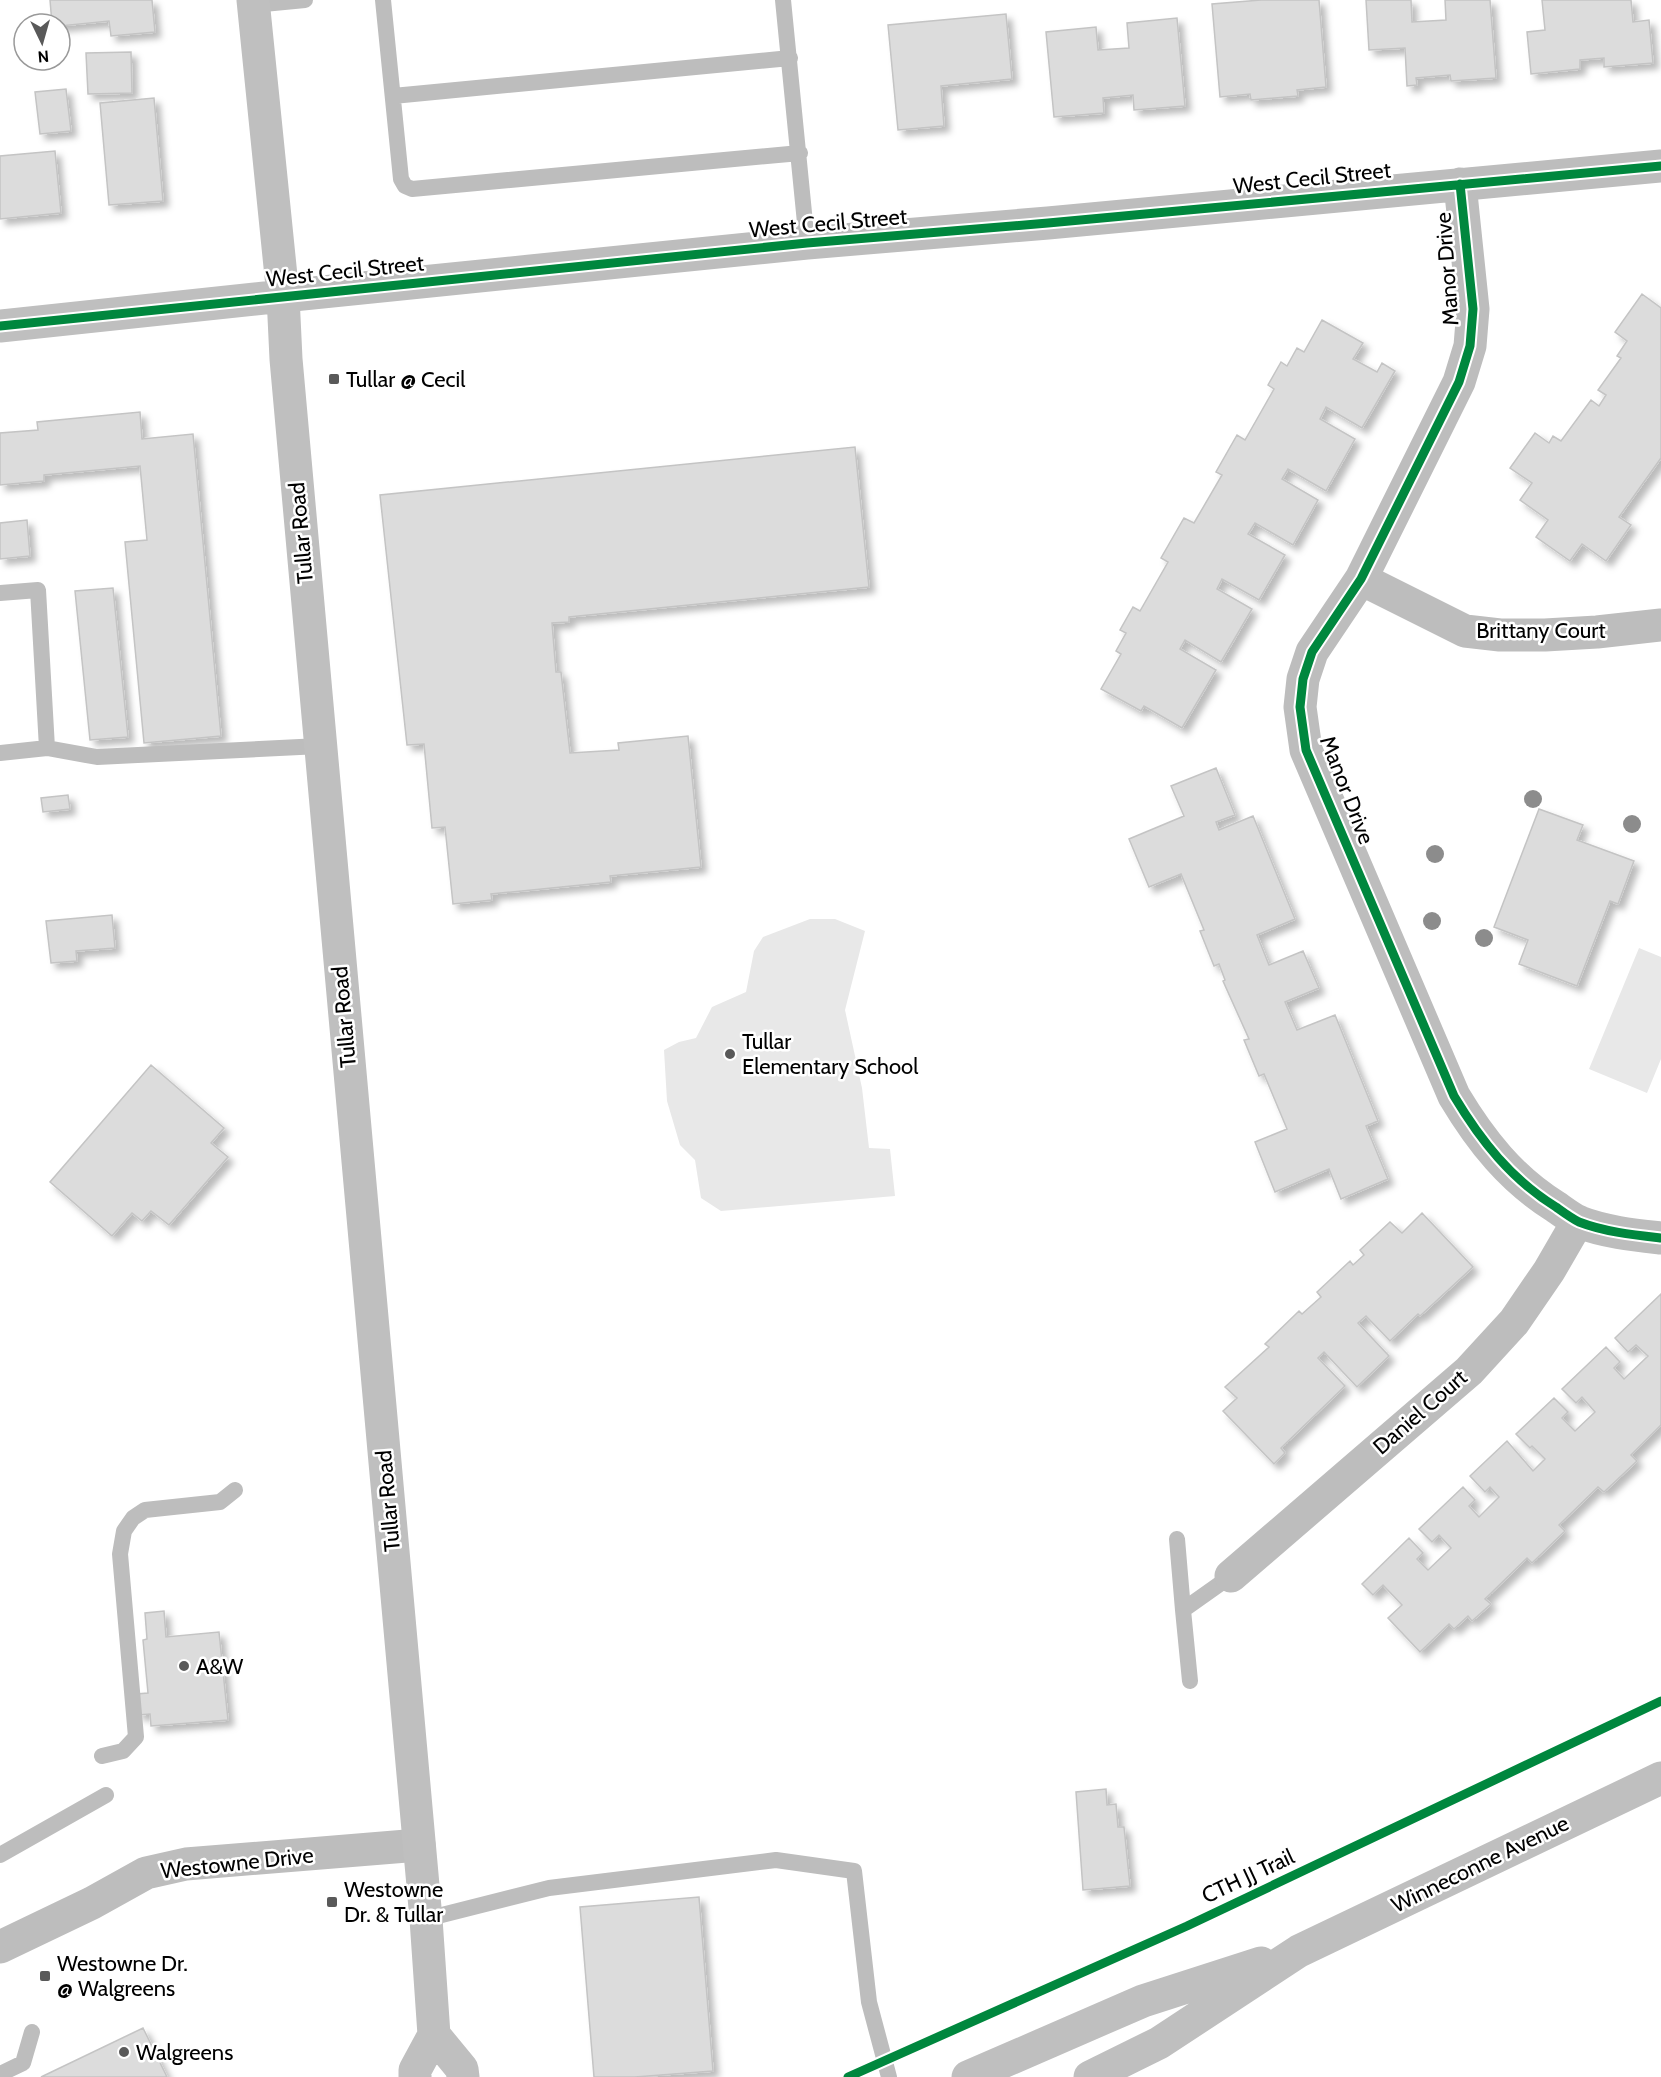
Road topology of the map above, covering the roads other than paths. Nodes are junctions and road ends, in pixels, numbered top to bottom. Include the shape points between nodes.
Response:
1 (304, 0) edge
2 (383, 0) edge
3 (783, 0) edge
4 (253, 2) edge
5 (790, 58) junction
6 (393, 96) junction
7 (800, 153) junction
8 (1661, 166) edge
9 (1460, 184) junction
10 (807, 243) junction
11 (283, 296) junction
12 (0, 326) edge
13 (1362, 579) junction
14 (0, 593) edge
15 (1659, 620) edge
16 (320, 746) junction
17 (47, 748) junction
18 (0, 753) edge
19 (1578, 1221) junction
20 (1661, 1238) edge
21 (235, 1490) dead end
22 (1177, 1539) dead end
23 (1231, 1575) joint
24 (1183, 1610) junction
25 (1190, 1681) dead end
26 (102, 1756) dead end
27 (1661, 1778) edge
28 (106, 1795) dead end
29 (419, 1845) junction
30 (0, 1855) edge
31 (426, 1919) junction
32 (0, 1947) edge
33 (1299, 1951) junction
34 (32, 2032) dead end
35 (434, 2034) junction
36 (0, 2074) edge
37 (415, 2077) edge
38 (463, 2077) edge
39 (889, 2077) edge
40 (968, 2077) edge
41 (1090, 2077) edge

1 - 4 lane
2 - 6 lane
3 - 5 lane
4 - 11 main road, Tullar Road
5 - 6 lane
5 - 7 lane
6 - 7 lane via 401,179 412,189
7 - 10 lane
8 - 9 street, West Cecil Street
9 - 10 street, West Cecil Street
9 - 13 street, Manor Drive via 1473,309 1470,346 1459,382
10 - 11 street, West Cecil Street
11 - 12 main road, West Cecil Street
11 - 16 main road, Tullar Road
13 - 15 street, Brittany Court via 1464,631 1545,635 1598,632
13 - 19 street, Manor Drive via 1312,652 1303,679 1300,707 1306,750 1454,1096 1472,1127 1512,1174
14 - 17 lane via 38,590
16 - 17 lane via 97,757
16 - 29 main road, Tullar Road
17 - 18 lane
19 - 20 street, Manor Drive
19 - 23 street, Daniel Court via 1514,1322 1469,1371
21 - 26 lane via 220,1502 145,1510 124,1531 120,1554 136,1737 123,1751
22 - 24 lane
23 - 24 lane
24 - 25 lane
27 - 33 main road, Winneconne Avenue
28 - 30 lane
29 - 31 main road, Tullar Road
29 - 32 street, Westowne Drive via 186,1864 146,1873
31 - 35 main road, Tullar Road
31 - 39 lane via 549,1888 776,1860 854,1871 869,2002
33 - 40 main road, Winneconne Avenue via 1143,2001
33 - 41 main road, Winneconne Avenue via 1159,2043
34 - 36 lane via 23,2062
35 - 37 main road
35 - 38 main road via 462,2069

